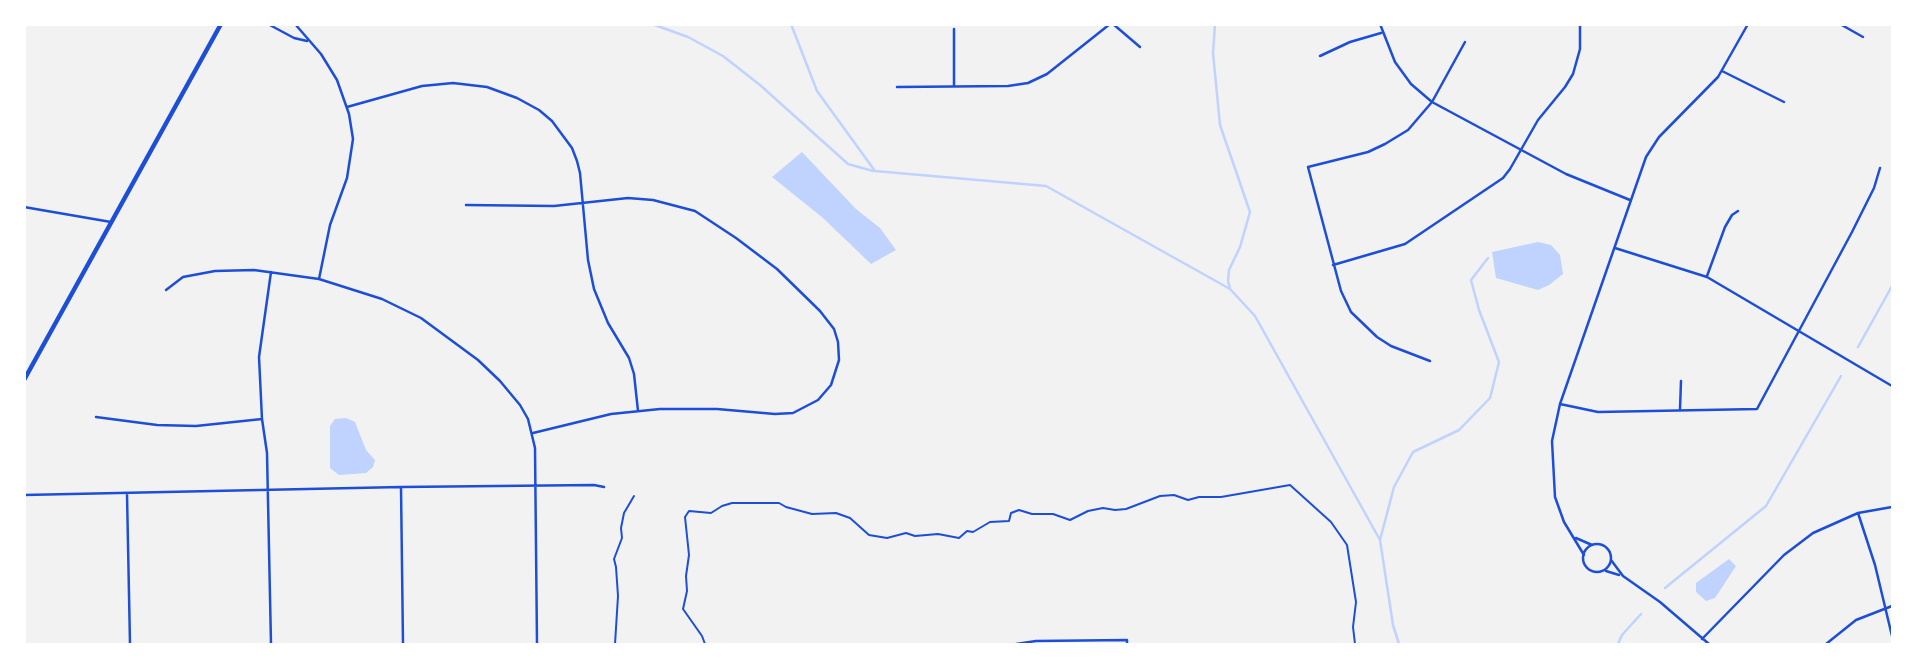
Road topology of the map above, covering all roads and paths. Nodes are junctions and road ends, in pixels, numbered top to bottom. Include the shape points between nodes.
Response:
1 (221, 24) edge
2 (268, 24) edge
3 (295, 24) edge
4 (1111, 24) edge
5 (1380, 24) edge
6 (1580, 24) edge
7 (1748, 24) edge
8 (1840, 24) edge
9 (954, 29) dead end
10 (1381, 33) junction
11 (1863, 37) dead end
12 (307, 41) junction
13 (1465, 42) dead end
14 (1140, 47) dead end
15 (1320, 56) dead end
16 (1722, 71) junction
17 (897, 87) dead end
18 (954, 87) junction
19 (1432, 102) junction
20 (1784, 102) dead end
21 (347, 107) junction
22 (1521, 150) junction
23 (1880, 168) dead end
24 (1630, 200) junction
25 (583, 203) junction
26 (466, 205) dead end
27 (24, 206) edge
28 (1738, 211) dead end
29 (112, 222) junction
30 (1615, 248) junction
31 (1334, 265) junction
32 (271, 272) junction
33 (1707, 277) junction
34 (319, 279) junction
35 (166, 290) dead end
36 (1798, 331) junction
37 (1430, 361) dead end
38 (24, 380) edge
39 (1681, 381) dead end
40 (1892, 384) edge
41 (1560, 404) junction
42 (1680, 410) junction
43 (638, 411) junction
44 (96, 417) dead end
45 (262, 419) junction
46 (533, 433) junction
47 (535, 486) junction
48 (604, 487) dead end
49 (401, 488) junction
50 (268, 490) junction
51 (127, 494) junction
52 (24, 495) edge
53 (634, 496) dead end
54 (1892, 507) edge
55 (1858, 513) junction
56 (1573, 536) junction
57 (1593, 545) junction
58 (1584, 555) junction
59 (1611, 560) junction
60 (1604, 571) junction
61 (1623, 576) junction
62 (1892, 606) edge
63 (1886, 608) junction
64 (1892, 636) edge
65 (1702, 639) junction
66 (1127, 643) edge
67 (130, 645) edge
68 (271, 645) edge
69 (403, 645) edge
70 (537, 645) edge
71 (615, 645) edge
72 (705, 645) edge
73 (1016, 645) edge
74 (1355, 645) edge
75 (1709, 645) edge
76 (1826, 645) edge

1 - 29 main road
2 - 12 street
3 - 12 street
4 - 14 street
4 - 18 street via 1035,80 1008,86
5 - 10 street
6 - 22 street via 1580,50 1573,74
7 - 16 street
8 - 11 street
9 - 18 street
10 - 15 street
10 - 19 street via 1403,74
12 - 21 street via 332,71
13 - 19 street
16 - 20 street
16 - 24 street via 1651,147
17 - 18 street
19 - 22 street
19 - 31 street via 1408,130 1385,144 1308,167
21 - 25 street via 422,86 453,83 487,87 517,98 540,110 568,141 580,173
21 - 34 street via 351,158
22 - 24 street via 1586,184
22 - 31 street via 1503,178 1419,236 1394,249
23 - 36 street via 1852,232
24 - 30 street
25 - 26 street
25 - 43 street via 594,289 629,358
25 - 43 street via 640,199 695,211 777,269 820,311 838,342 839,360 831,385 818,400 793,413 684,408
27 - 29 street
28 - 33 street via 1725,227
29 - 38 main road
30 - 33 street
30 - 41 street
31 - 37 street via 1351,312 1364,326 1391,346
32 - 34 street
32 - 35 street via 215,271 183,277
32 - 45 street via 259,357
33 - 36 street
34 - 46 street via 382,299 440,331 500,381 520,405
36 - 40 street
36 - 42 street via 1757,409
39 - 42 street
41 - 42 street via 1598,412
41 - 56 street via 1552,441 1554,486 1560,513
43 - 46 street
44 - 45 street via 196,426
45 - 50 street
46 - 47 street
47 - 48 street
47 - 49 street
47 - 70 street
49 - 50 street
49 - 69 street
50 - 51 street
50 - 68 street
51 - 52 street
51 - 67 street
53 - 71 path via 624,513 614,559 618,596
54 - 55 street
55 - 63 street
55 - 65 street via 1797,545
56 - 57 street
56 - 58 street
57 - 58 street
57 - 59 street via 1606,548
58 - 60 street via 1590,571
59 - 60 street
59 - 61 street
60 - 61 street
61 - 65 street
62 - 63 street
63 - 64 street
63 - 76 street via 1856,620
65 - 75 street
66 - 73 street via 1036,641
72 - 74 path via 683,609 689,555 685,517 689,511 711,513 732,503 779,503 812,514 836,513 850,518 869,535 959,538 990,522 1009,520 1011,513 1019,510 1070,520 1088,511 1126,509 1160,496 1188,500 1290,485 1331,522 1347,545 1356,602

